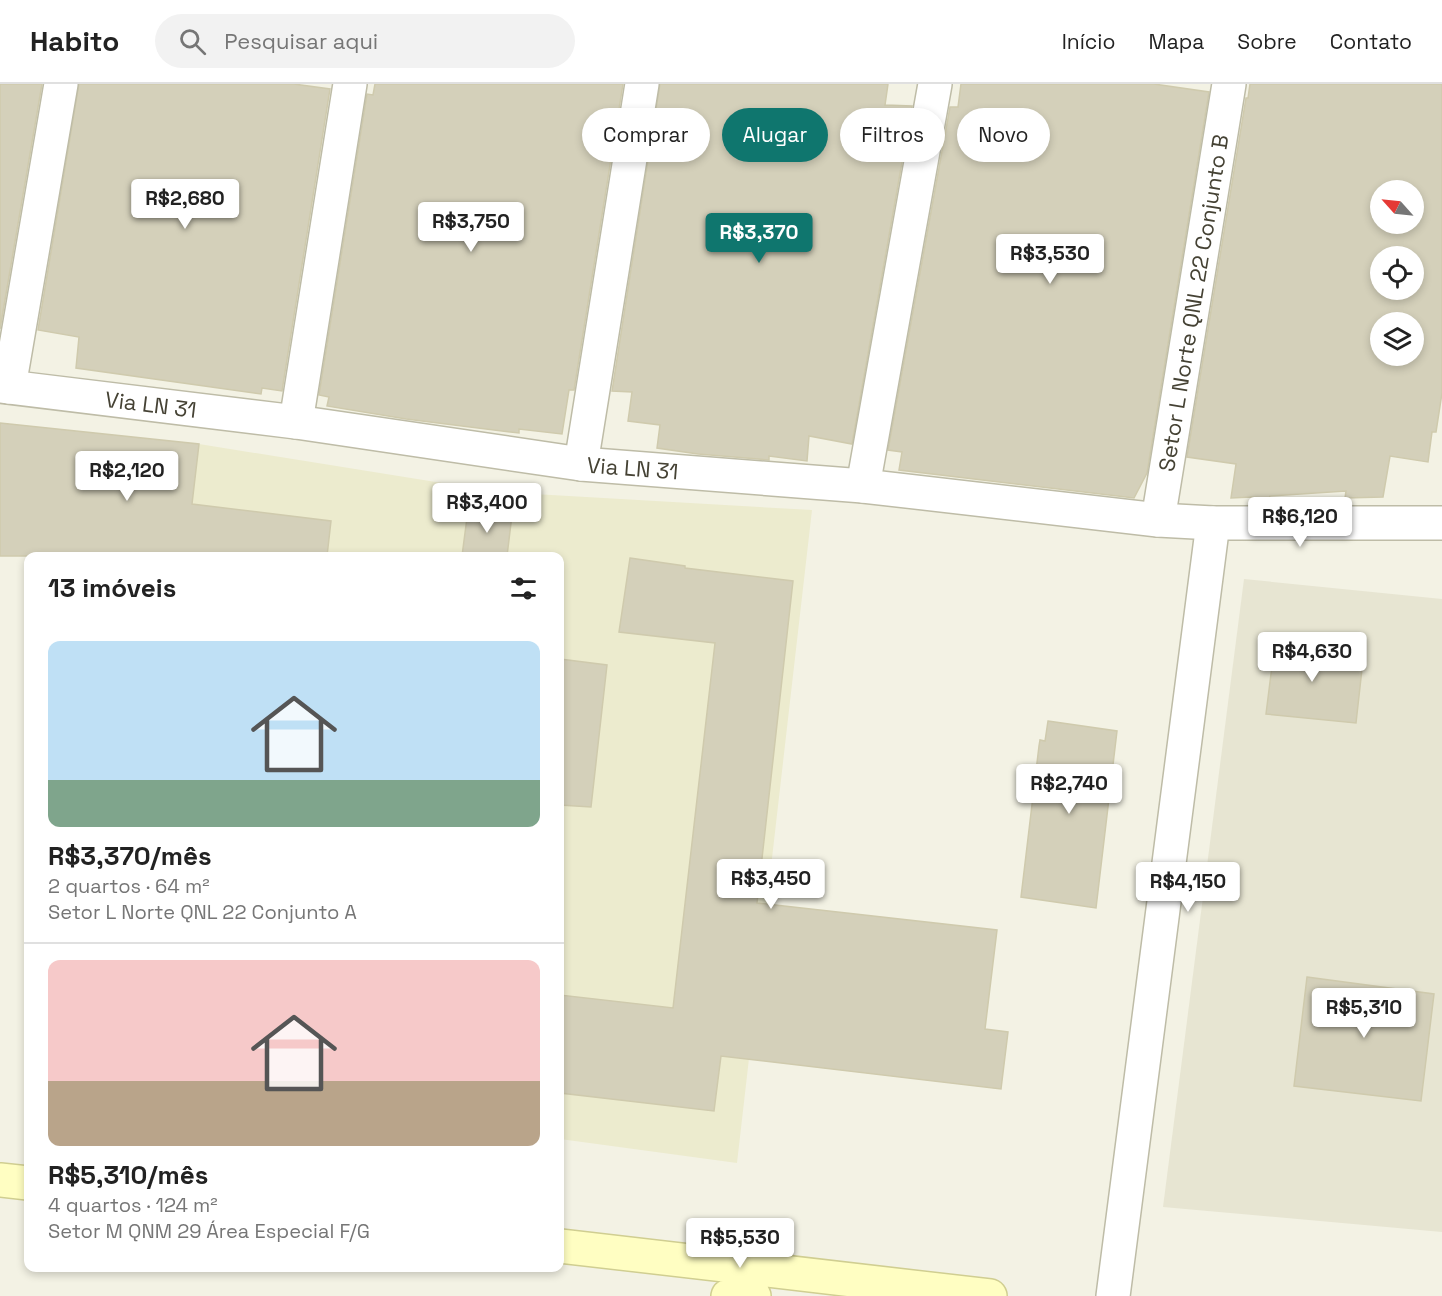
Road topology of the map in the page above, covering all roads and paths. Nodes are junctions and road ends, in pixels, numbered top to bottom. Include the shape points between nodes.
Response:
1 (61, 84) edge
2 (350, 84) edge
3 (642, 84) edge
4 (935, 84) edge
5 (1229, 84) edge
6 (5, 387) edge
7 (296, 422) junction
8 (581, 464) junction
9 (863, 486) junction
10 (1158, 520) junction
11 (1213, 523) junction
12 (1442, 523) edge
13 (0, 1180) edge
14 (24, 1183) edge
15 (564, 1246) edge
16 (728, 1296) edge
17 (754, 1296) edge
18 (990, 1296) edge
19 (1113, 1296) edge

1 - 6 street
2 - 7 street
3 - 8 street
4 - 9 street
5 - 10 street, Setor L Norte QNL 22 Conjunto B
6 - 7 street, Via LN 31
7 - 8 street, Via LN 31
8 - 9 street, Via LN 31
9 - 10 street, Via LN 31
10 - 11 street, Via LN 31
11 - 12 street, Via LN 31
11 - 19 street
13 - 14 main road
15 - 18 main road
16 - 17 main road

